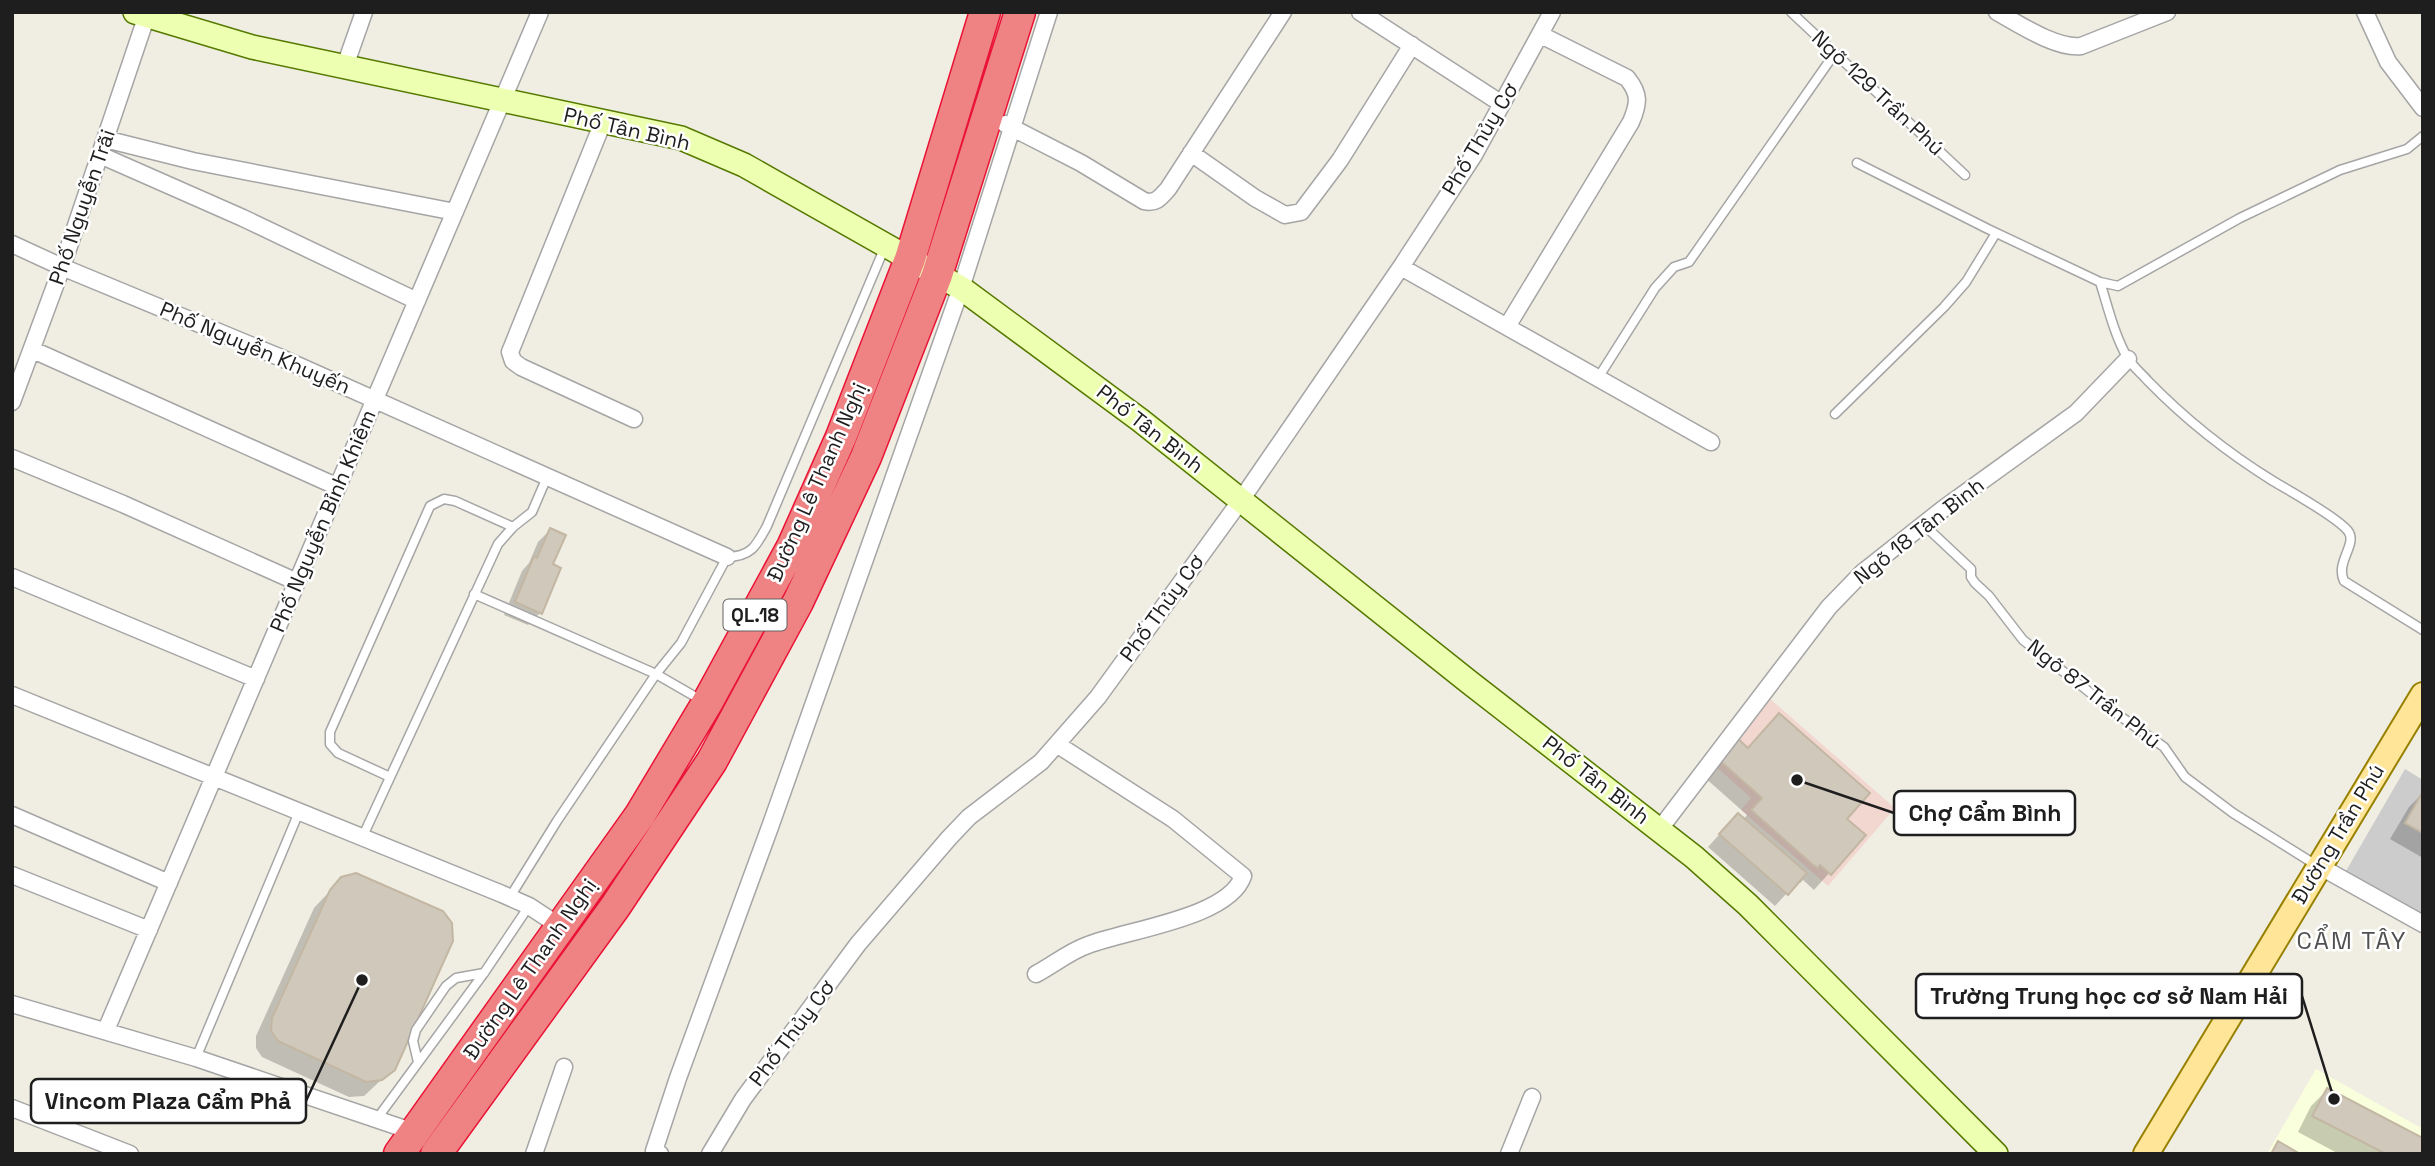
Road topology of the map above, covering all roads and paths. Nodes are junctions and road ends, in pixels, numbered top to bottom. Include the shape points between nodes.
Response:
1 (364, 12) edge
2 (540, 12) edge
3 (985, 12) edge
4 (1020, 12) edge
5 (1049, 12) edge
6 (1283, 12) edge
7 (1360, 12) edge
8 (1552, 12) edge
9 (1791, 12) edge
10 (1997, 12) edge
11 (2167, 12) edge
12 (2365, 12) edge
13 (143, 14) edge
14 (1541, 35) junction
15 (1412, 45) junction
16 (1835, 53) junction
17 (345, 66) junction
18 (502, 101) junction
19 (1502, 104) junction
20 (2423, 108) edge
21 (1001, 121) junction
22 (603, 122) junction
23 (2423, 136) edge
24 (105, 139) junction
25 (1191, 153) junction
26 (100, 155) junction
27 (1857, 163) dead end
28 (1965, 175) dead end
29 (455, 212) junction
30 (1996, 233) junction
31 (12, 244) edge
32 (897, 253) junction
33 (62, 267) junction
34 (1401, 267) junction
35 (949, 281) junction
36 (2100, 282) junction
37 (417, 301) junction
38 (1508, 325) junction
39 (33, 350) junction
40 (2128, 359) junction
41 (1598, 378) junction
42 (375, 400) junction
43 (12, 402) edge
44 (1835, 414) dead end
45 (634, 419) dead end
46 (1711, 442) dead end
47 (12, 458) edge
48 (547, 477) junction
49 (338, 487) junction
50 (1241, 500) junction
51 (1923, 524) junction
52 (513, 527) junction
53 (727, 556) junction
54 (12, 577) edge
55 (297, 582) junction
56 (474, 594) junction
57 (2423, 630) edge
58 (656, 674) junction
59 (256, 679) junction
60 (12, 695) edge
61 (2423, 695) edge
62 (707, 703) junction
63 (736, 715) junction
64 (1058, 745) junction
65 (390, 777) junction
66 (214, 778) junction
67 (299, 812) junction
68 (12, 815) edge
69 (1659, 830) junction
70 (362, 838) junction
71 (2319, 866) junction
72 (12, 875) edge
73 (169, 883) junction
74 (510, 898) junction
75 (529, 906) junction
76 (2423, 924) edge
77 (561, 927) junction
78 (149, 930) junction
79 (484, 973) junction
80 (1036, 974) dead end
81 (12, 1004) edge
82 (106, 1030) junction
83 (196, 1058) junction
84 (418, 1062) junction
85 (564, 1067) dead end
86 (1532, 1097) dead end
87 (12, 1108) edge
88 (376, 1120) junction
89 (407, 1143) edge
90 (656, 1153) edge
91 (130, 1154) edge
92 (436, 1154) edge
93 (534, 1154) edge
94 (710, 1154) edge
95 (1509, 1154) edge
96 (1996, 1154) edge
97 (2146, 1154) edge

1 - 17 street
2 - 18 street, Phố Nguyễn Bỉnh Khiêm
3 - 32 highway, Đường Lê Thanh Nghị / QL.18
4 - 21 highway, Đường Lê Thanh Nghị / QL.18
5 - 21 street
6 - 25 street
7 - 15 street
8 - 14 street, Phố Thủy Cơ
9 - 16 lane, Ngõ 129 Trần Phú
10 - 11 street via 2074,47
12 - 20 street via 2388,62
13 - 17 street, Phố Tân Bình via 252,47
13 - 24 street, Phố Nguyễn Trãi
14 - 19 street, Phố Thủy Cơ
14 - 38 street via 1627,78 1639,103
15 - 19 street
15 - 25 street via 1340,160 1301,212 1285,215
16 - 28 lane, Ngõ 129 Trần Phú
16 - 41 lane via 1689,262 1674,267 1655,288
17 - 18 street, Phố Tân Bình
18 - 22 street, Phố Tân Bình
18 - 29 street, Phố Nguyễn Bỉnh Khiêm
19 - 34 street, Phố Thủy Cơ
21 - 25 street via 1152,203 1168,189
21 - 35 highway, Đường Lê Thanh Nghị / QL.18
22 - 32 street, Phố Tân Bình via 681,138 744,165
22 - 45 street via 510,352 521,368
23 - 36 lane via 2407,149 2340,170 2240,218 2118,286
24 - 26 street, Phố Nguyễn Trãi
24 - 29 street via 193,161
26 - 33 street, Phố Nguyễn Trãi
26 - 37 street
27 - 30 lane
29 - 37 street, Phố Nguyễn Bỉnh Khiêm
30 - 36 lane
30 - 44 lane via 1966,282 1944,307
31 - 33 street, Phố Nguyễn Khuyến
32 - 35 street, Phố Tân Bình
32 - 53 lane via 757,544 741,556
32 - 62 highway, Đường Lê Thanh Nghị / QL.18 via 841,437 792,547
33 - 39 street, Phố Nguyễn Trãi
33 - 42 street, Phố Nguyễn Khuyến
34 - 38 street
34 - 50 street, Phố Thủy Cơ
35 - 50 street, Phố Tân Bình
35 - 63 highway, Đường Lê Thanh Nghị / QL.18 via 798,602
35 - 90 street via 770,827 678,1078
36 - 40 lane
37 - 42 street, Phố Nguyễn Bỉnh Khiêm
38 - 41 street
39 - 43 street, Phố Nguyễn Trãi
39 - 49 street
40 - 51 street, Ngõ 18 Tân Bình via 2076,413
40 - 57 lane via 2166,398 2244,463 2348,531 2351,540 2340,574 2344,581
41 - 46 street
42 - 48 street, Phố Nguyễn Khuyến
42 - 49 street, Phố Nguyễn Bỉnh Khiêm
47 - 55 street
48 - 52 lane via 532,512
48 - 53 street, Phố Nguyễn Khuyến
49 - 55 street, Phố Nguyễn Bỉnh Khiêm
50 - 64 street, Phố Thủy Cơ
50 - 69 street, Phố Tân Bình
51 - 69 street, Ngõ 18 Tân Bình via 1862,573 1829,607
51 - 71 lane, Ngõ 87 Trần Phú via 1971,569 1975,583 2023,640 2164,747 2185,777
52 - 56 lane via 498,544
52 - 65 lane via 455,501 444,499 430,506 330,732 330,744 338,753
53 - 58 lane via 681,643
54 - 59 street
55 - 59 street, Phố Nguyễn Bỉnh Khiêm
56 - 58 lane
56 - 65 lane
58 - 62 lane
58 - 74 lane via 556,821
59 - 66 street, Phố Nguyễn Bỉnh Khiêm
60 - 66 street
61 - 71 main road, Đường Trần Phú
62 - 63 highway
62 - 77 highway, Đường Lê Thanh Nghị / QL.18 via 640,815
63 - 92 highway, Đường Lê Thanh Nghị / QL.18 via 712,761 615,907
64 - 80 street via 1173,820 1242,876 1230,896 1214,906 1086,945
64 - 94 street, Phố Thủy Cơ via 1028,774 969,817 858,944 743,1100
65 - 70 lane
66 - 67 street
66 - 73 street, Phố Nguyễn Bỉnh Khiêm
67 - 70 street
67 - 83 lane
68 - 73 street
69 - 96 street, Phố Tân Bình via 1748,905
70 - 74 street
71 - 76 street
71 - 97 main road, Đường Trần Phú
72 - 78 street
73 - 78 street, Phố Nguyễn Bỉnh Khiêm
74 - 75 street
75 - 77 street
75 - 79 lane
77 - 89 highway, Đường Lê Thanh Nghị / QL.18
78 - 82 street, Phố Nguyễn Bỉnh Khiêm
79 - 84 lane
79 - 84 lane via 456,978 446,986 416,1030 413,1041
81 - 82 street
82 - 83 street
83 - 88 street
84 - 88 lane
85 - 93 street
86 - 95 street
87 - 91 street
88 - 89 street

